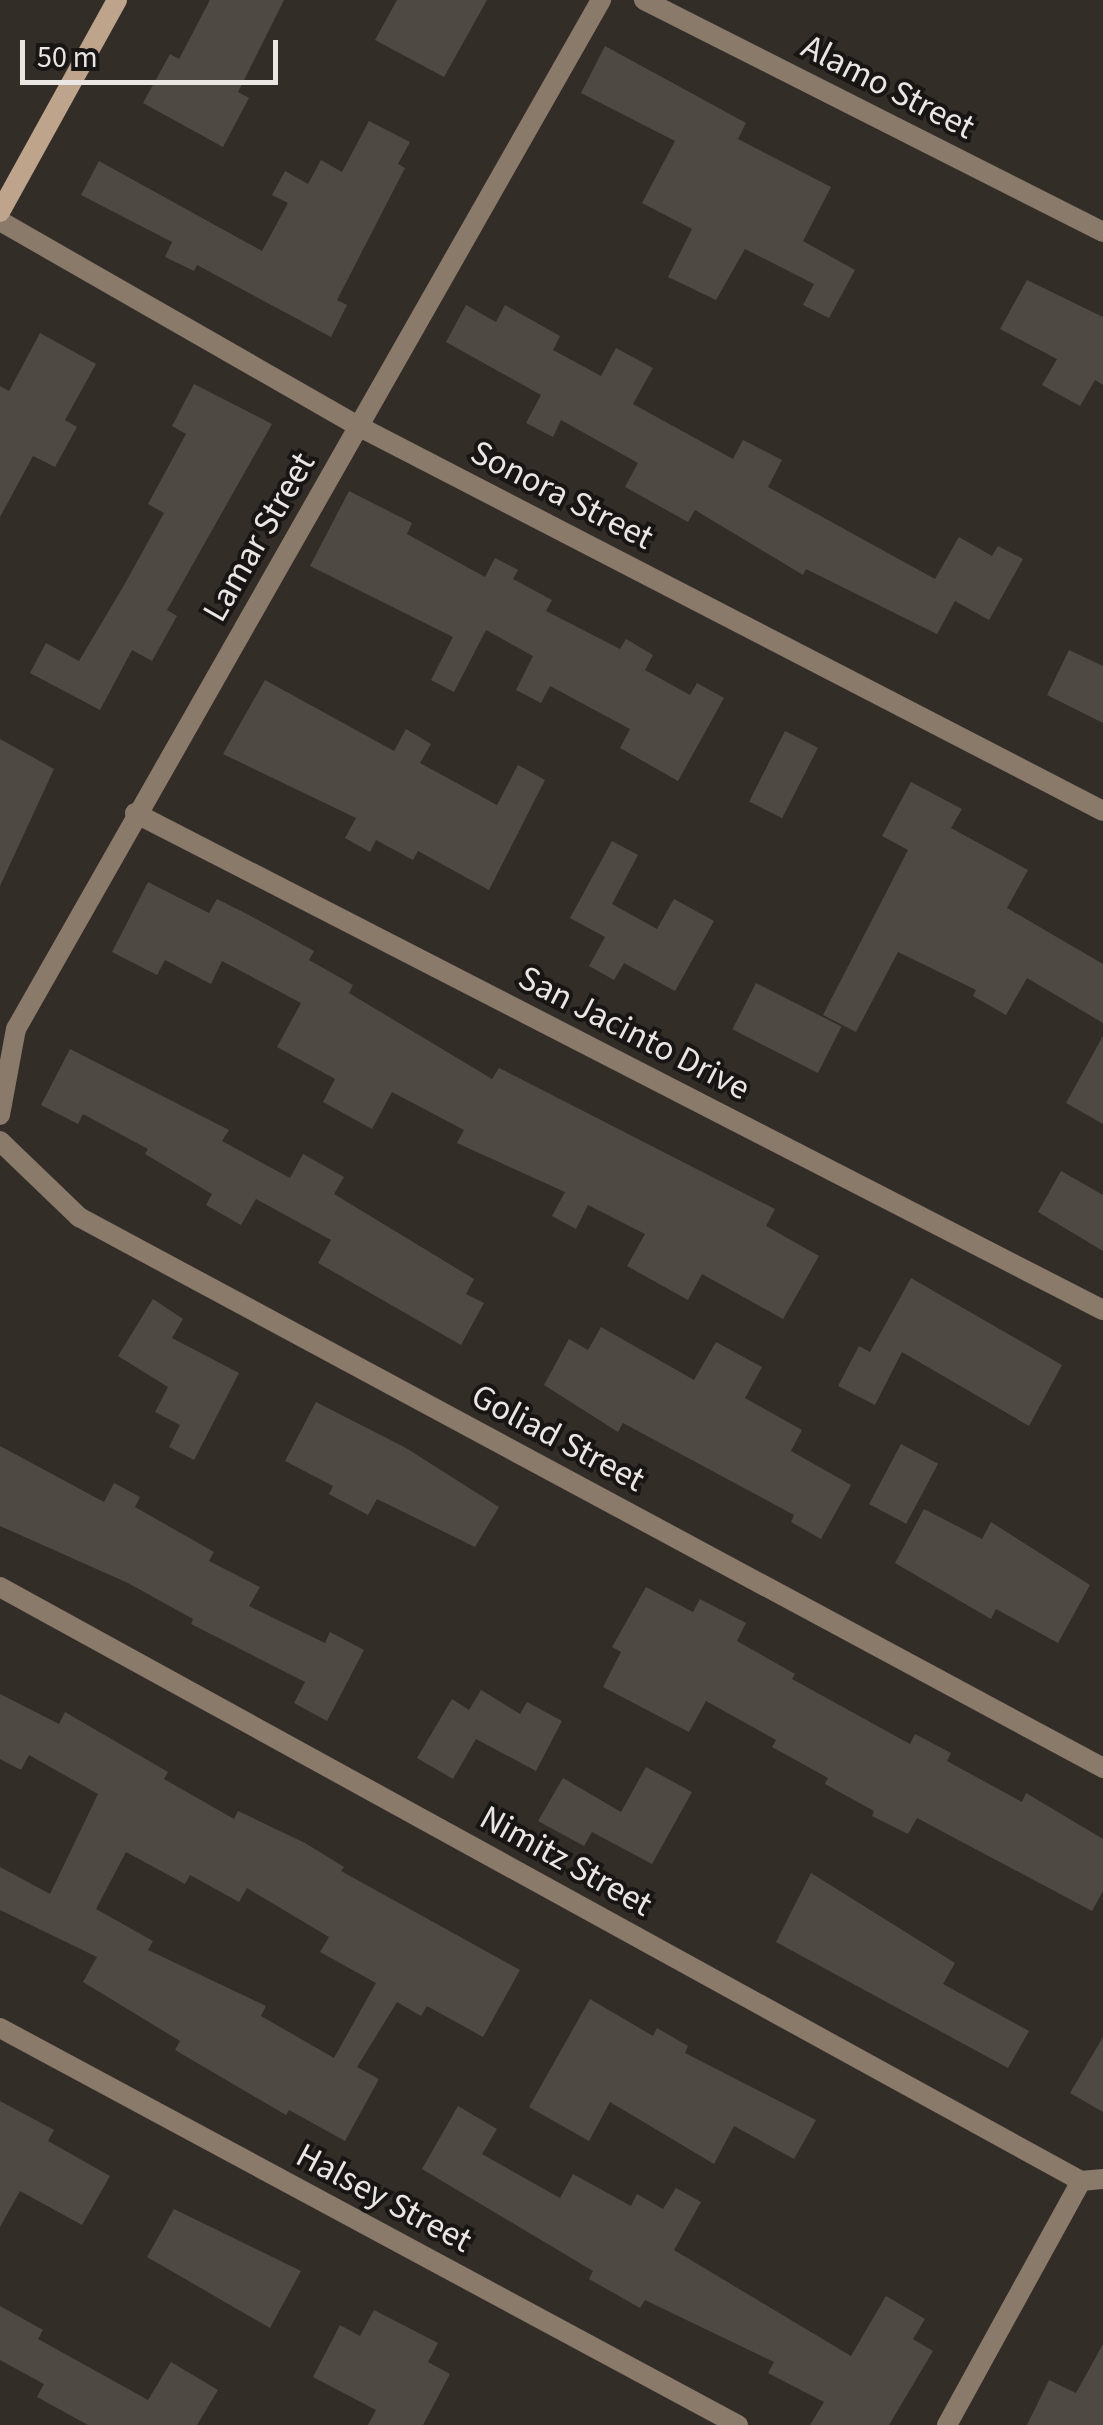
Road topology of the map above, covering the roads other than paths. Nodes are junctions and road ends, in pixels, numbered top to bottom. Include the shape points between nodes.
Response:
1 (117, 0) edge
2 (601, 0) edge
3 (644, 0) edge
4 (0, 212) edge
5 (0, 221) edge
6 (1103, 232) edge
7 (360, 427) junction
8 (1103, 811) edge
9 (136, 814) junction
10 (0, 1116) edge
11 (0, 1141) edge
12 (1103, 1310) edge
13 (0, 1587) edge
14 (1103, 1768) edge
15 (0, 2028) edge
16 (1103, 2179) edge
17 (1081, 2181) junction
18 (738, 2425) edge
19 (947, 2425) edge

1 - 4 main road
2 - 7 street, Lamar Street
3 - 6 street, Alamo Street
5 - 7 street, Sonora Street
7 - 8 street, Sonora Street
7 - 9 street, Lamar Street
9 - 10 street, Lamar Street via 16,1028
9 - 12 street, San Jacinto Drive
11 - 14 street, Goliad Street via 79,1217
13 - 17 street, Nimitz Street
15 - 18 street, Halsey Street
16 - 17 street
17 - 19 street

